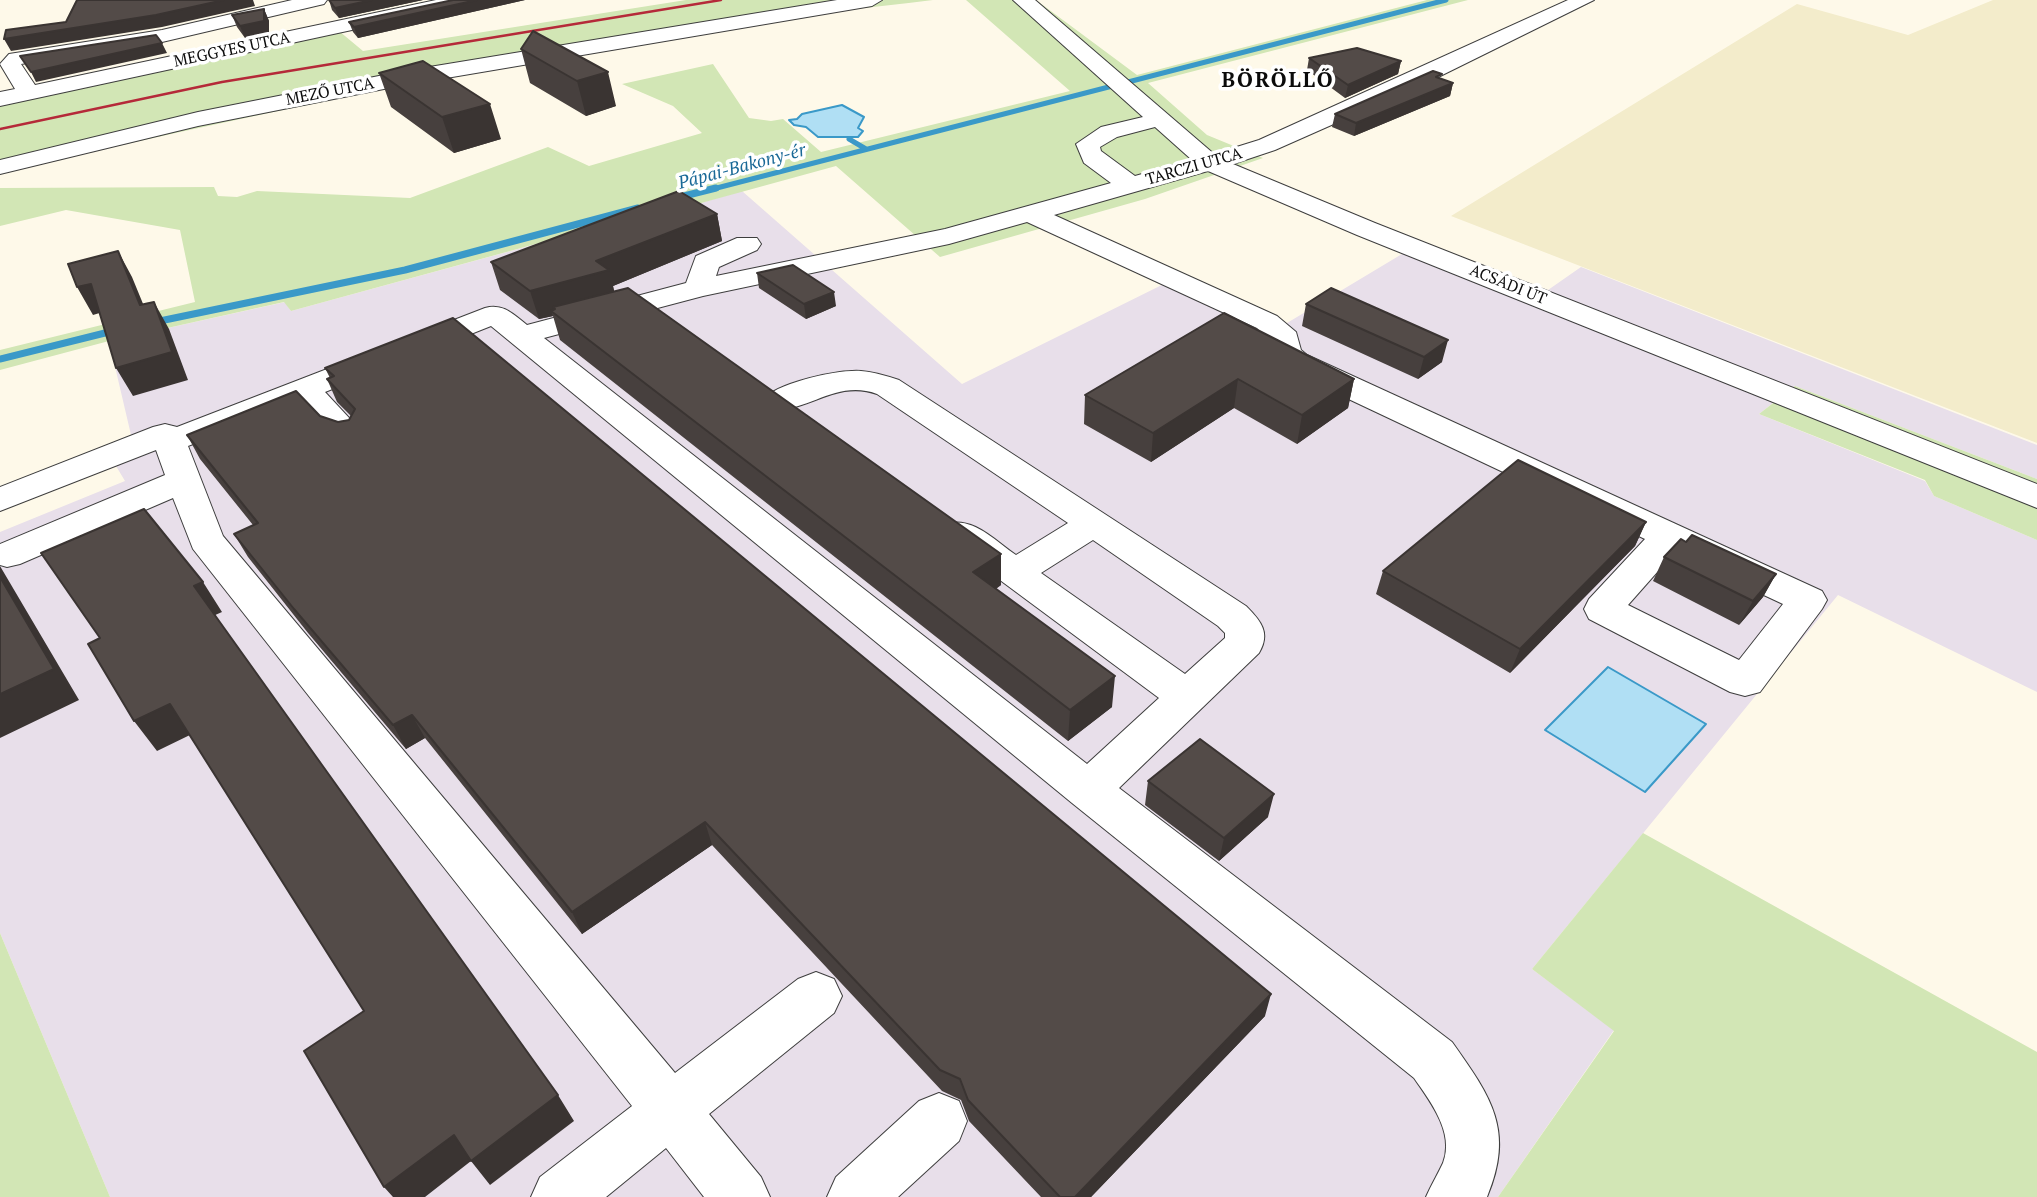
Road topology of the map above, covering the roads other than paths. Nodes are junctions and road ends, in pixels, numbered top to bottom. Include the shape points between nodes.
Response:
1 (317, 0) edge
2 (463, 0) edge
3 (872, 0) edge
4 (1023, 0) edge
5 (1584, 0) edge
6 (29, 93) junction
7 (0, 99) edge
8 (1157, 120) junction
9 (1208, 162) junction
10 (0, 167) edge
11 (1132, 185) junction
12 (1033, 215) junction
13 (747, 244) dead end
14 (699, 288) junction
15 (641, 304) junction
16 (672, 326) edge
17 (519, 336) junction
18 (746, 379) edge
19 (294, 380) junction
20 (778, 401) junction
21 (812, 425) edge
22 (347, 434) edge
23 (173, 452) junction
24 (2037, 497) edge
25 (0, 500) edge
26 (936, 515) edge
27 (1093, 524) junction
28 (1670, 535) junction
29 (8, 555) dead end
30 (1015, 572) junction
31 (1187, 697) junction
32 (1088, 790) junction
33 (816, 996) dead end
34 (671, 1111) junction
35 (939, 1121) dead end
36 (560, 1197) edge
37 (741, 1197) edge
38 (856, 1197) edge
39 (1455, 1197) edge

1 - 6 street via 174,34 16,58 10,63
2 - 6 street, MEGGYES UTCA
3 - 10 street, MEZŐ UTCA via 399,79 187,122
4 - 8 street, ACSÁDI ÚT
5 - 9 street, TARCZI UTCA via 1267,145
6 - 7 street, MEGGYES UTCA
8 - 9 street, ACSÁDI ÚT
8 - 11 street via 1109,132 1088,144 1096,161
9 - 11 street, TARCZI UTCA
9 - 24 street, ACSÁDI ÚT
11 - 12 street, TARCZI UTCA
12 - 14 street, TARCZI UTCA
12 - 28 street via 1267,322 1285,338 1286,353 1296,362
13 - 14 street via 706,262
14 - 15 street, TARCZI UTCA
15 - 16 street
15 - 17 street, TARCZI UTCA
17 - 19 street via 495,314
17 - 32 street
18 - 20 street
19 - 22 street
19 - 23 street
20 - 21 street
20 - 27 street via 838,380 876,381
23 - 25 street via 122,451
23 - 29 street
23 - 34 street via 205,540
26 - 30 street
27 - 30 street
27 - 31 street via 1245,629 1245,643
28 - 28 street via 1808,600 1745,681 1604,609
30 - 31 street
31 - 32 street
32 - 39 street via 1433,1060 1469,1115 1474,1143 1466,1182
33 - 34 street
34 - 36 street
34 - 37 street
35 - 38 street

